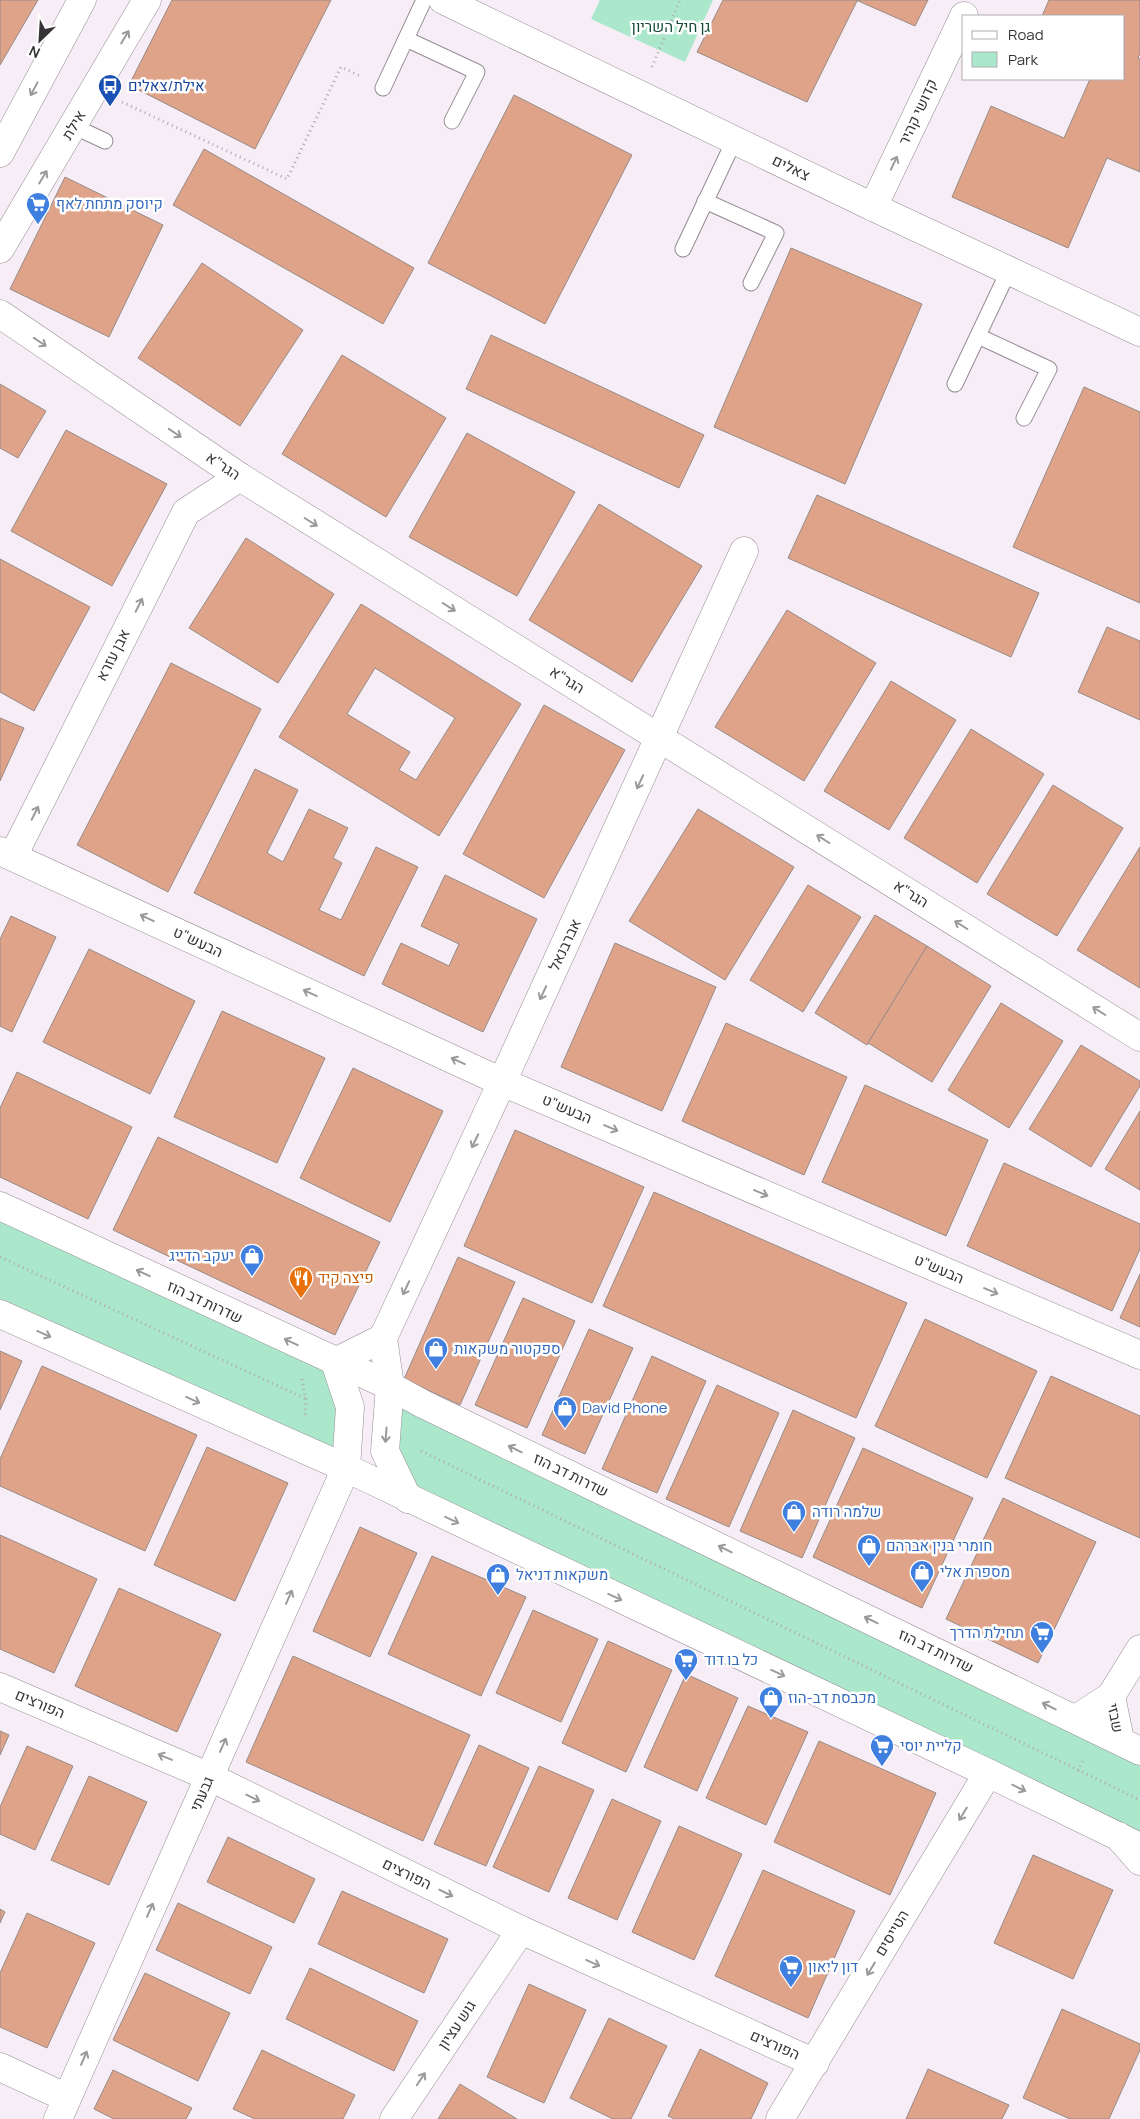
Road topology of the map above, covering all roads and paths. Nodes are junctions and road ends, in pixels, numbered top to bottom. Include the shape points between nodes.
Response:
1 (82, 0) edge
2 (147, 0) edge
3 (424, 0) edge
4 (443, 0) edge
5 (680, 0) edge
6 (972, 0) edge
7 (964, 15) edge
8 (962, 20) edge
9 (406, 39) junction
10 (383, 88) joint
11 (94, 89) junction
12 (641, 95) junction
13 (452, 121) dead end
14 (73, 126) junction
15 (105, 141) dead end
16 (734, 141) junction
17 (0, 153) edge
18 (705, 201) junction
19 (873, 207) junction
20 (0, 249) edge
21 (683, 249) dead end
22 (1009, 270) junction
23 (751, 283) dead end
24 (0, 314) edge
25 (1140, 332) edge
26 (978, 336) junction
27 (955, 384) dead end
28 (1024, 418) dead end
29 (240, 477) junction
30 (744, 551) dead end
31 (660, 738) junction
32 (6, 854) edge
33 (1140, 1036) edge
34 (502, 1082) junction
35 (0, 1206) edge
36 (0, 1257) edge
37 (0, 1314) edge
38 (383, 1338) junction
39 (294, 1343) junction
40 (1140, 1355) edge
41 (335, 1362) junction
42 (390, 1386) junction
43 (306, 1399) junction
44 (416, 1449) dead end
45 (304, 1451) junction
46 (346, 1468) junction
47 (408, 1499) junction
48 (1140, 1649) edge
49 (0, 1687) edge
50 (1111, 1696) junction
51 (1076, 1719) junction
52 (1130, 1745) edge
53 (988, 1772) junction
54 (210, 1777) junction
55 (1140, 1800) edge
56 (1129, 1842) edge
57 (1140, 1861) edge
58 (521, 1930) junction
59 (815, 2063) junction
60 (0, 2067) edge
61 (62, 2108) edge
62 (394, 2119) edge
63 (780, 2119) edge

1 -> 17 main road
11 -> 2 main road, אילת
3 - 9 lane
4 - 12 main road, צאלים
5 - 12 path
6 - 7 main road, קדושי קהיר
19 -> 8 main road, קדושי קהיר
9 - 10 lane
9 - 13 lane via 476,72
10 - 11 path via 341,67 287,179
11 - 14 main road, אילת
12 - 16 main road, צאלים
14 - 15 lane
20 -> 14 main road, אילת
16 - 18 lane
16 - 19 main road, צאלים
18 - 21 lane
18 - 23 lane via 776,233
19 - 22 main road, צאלים
22 - 25 main road, צאלים
22 - 26 lane
24 -> 29 main road, הגר"א
26 - 27 lane
26 - 28 lane via 1049,369
29 -> 31 main road, הגר"א
32 -> 29 main road, אבן עזרא via 186,512
30 - 31 main road, אברבנאל
33 -> 31 main road, הגר"א
31 -> 34 main road, אברבנאל
34 -> 32 main road, הבעש"ט
34 -> 38 main road, אברבנאל
34 -> 40 main road, הבעש"ט
39 -> 35 main road, שדרות דב הוז
36 - 43 path
37 -> 45 main road
38 - 41 main road
38 - 42 main road
39 - 41 main road, שדרות דב הוז
39 - 43 path
41 - 42 main road, שדרות דב הוז
41 - 46 main road via 350,1407
42 -> 47 main road via 385,1450
51 -> 42 main road, שדרות דב הוז
43 - 45 path
44 - 55 path
45 - 46 main road
46 - 47 main road
54 -> 46 main road, גבעתי
47 -> 53 main road
48 - 50 main road, שבזי
54 -> 49 main road, הפורצים
50 - 51 main road, שבזי
50 - 52 main road, שבזי
51 - 52 main road, שדרות דב הוז
53 -> 56 main road
53 -> 59 main road, הטייסים
54 -> 58 main road, הפורצים
61 -> 54 main road, גבעתי
56 - 57 main road
58 -> 59 main road, הפורצים
62 -> 58 main road, גוש עציון
59 - 63 main road, הטייסים
60 - 61 main road

